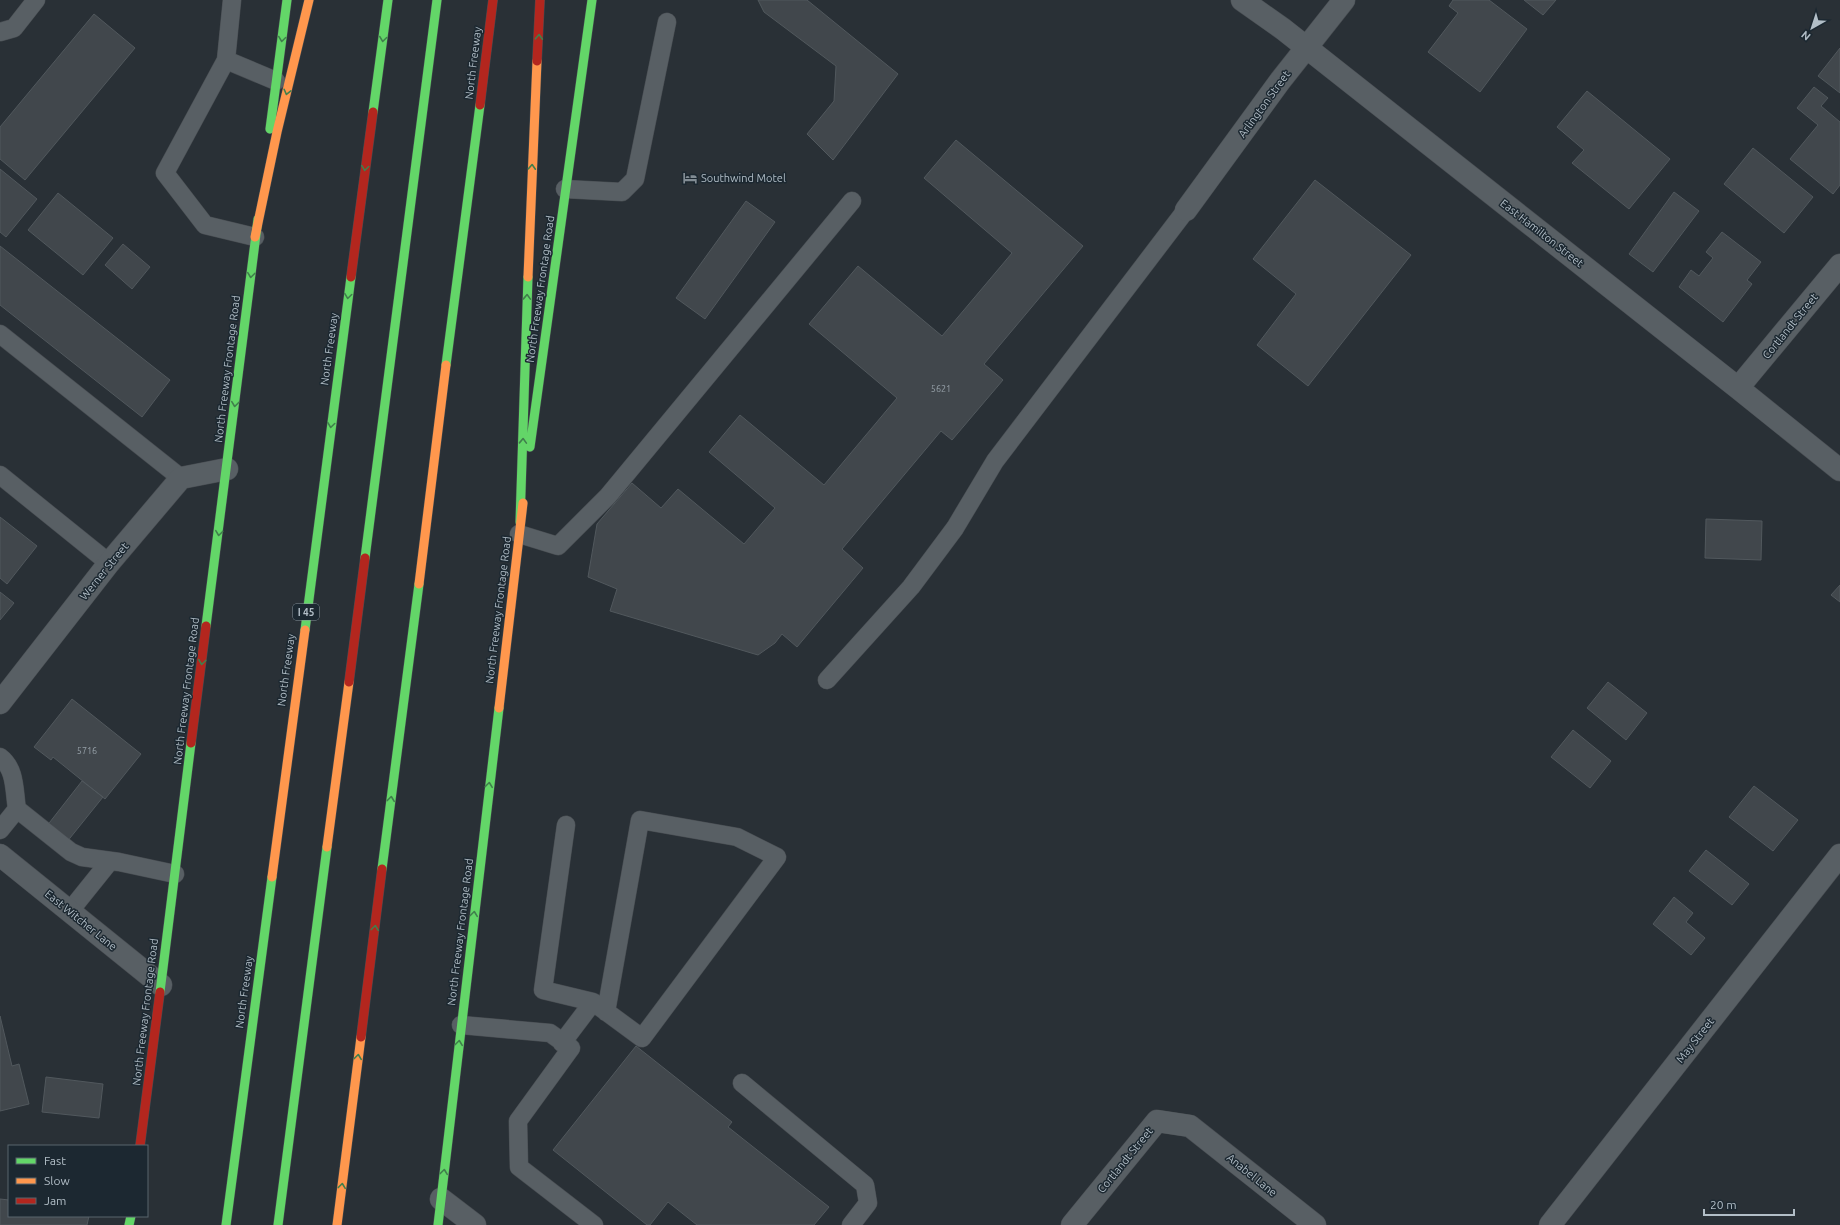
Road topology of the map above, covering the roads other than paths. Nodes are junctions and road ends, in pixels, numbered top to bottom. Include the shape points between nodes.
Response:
1 (36, 0) edge
2 (232, 0) edge
3 (287, 0) edge
4 (309, 0) edge
5 (388, 0) edge
6 (436, 0) edge
7 (493, 0) edge
8 (540, 0) edge
9 (592, 0) edge
10 (1242, 0) edge
11 (1344, 0) edge
12 (667, 22) dead end
13 (0, 32) edge
14 (1306, 48) junction
15 (226, 60) junction
16 (276, 81) junction
17 (565, 189) junction
18 (852, 201) dead end
19 (1186, 210) joint
20 (255, 237) junction
21 (1840, 264) edge
22 (0, 334) edge
23 (1738, 388) junction
24 (227, 469) junction
25 (1840, 470) edge
26 (0, 476) edge
27 (181, 478) junction
28 (519, 528) junction
29 (109, 563) junction
30 (827, 680) dead end
31 (0, 703) edge
32 (0, 757) edge
33 (17, 809) junction
34 (566, 824) dead end
35 (0, 830) edge
36 (1840, 854) edge
37 (0, 856) edge
38 (110, 861) junction
39 (175, 874) junction
40 (69, 912) junction
41 (161, 985) junction
42 (600, 1007) junction
43 (462, 1024) junction
44 (562, 1043) junction
45 (742, 1083) dead end
46 (1190, 1126) joint
47 (140, 1145) edge
48 (441, 1199) junction
49 (226, 1225) edge
50 (278, 1225) edge
51 (337, 1225) edge
52 (438, 1225) edge
53 (475, 1225) edge
54 (594, 1225) edge
55 (850, 1225) edge
56 (1072, 1225) edge
57 (1315, 1225) edge
58 (1550, 1225) edge

1 - 13 lane via 14,28
2 - 15 lane
3 -> 16 main road, North Freeway Frontage Road
4 -> 20 main road
5 -> 49 main road, North Freeway / I 45
6 - 50 main road
51 -> 7 main road, North Freeway
28 -> 8 main road
9 - 17 main road, North Freeway Frontage Road
10 - 14 street, East Hamilton Street
11 - 14 street, Arlington Street
12 - 17 lane via 635,179 622,192
14 - 19 street, Arlington Street
14 - 23 street, East Hamilton Street
15 - 16 lane
15 - 20 lane via 164,174 205,225
16 - 20 main road, North Freeway Frontage Road
17 - 28 main road, North Freeway Frontage Road
18 - 28 lane via 608,496 558,546
19 - 30 lane via 995,460 955,528 912,587
20 -> 24 main road, North Freeway Frontage Road
21 - 23 street, Cortlandt Street
22 - 27 lane
23 - 25 street, East Hamilton Street
24 - 27 street
24 -> 39 main road, North Freeway Frontage Road
26 - 29 lane
27 - 29 street, Werner Street
43 -> 28 main road, North Freeway Frontage Road
29 - 31 street, Werner Street
32 - 33 lane via 7,762 12,772
33 - 35 lane
33 - 38 lane via 71,852 82,857
34 - 42 lane via 543,990
36 - 58 street, May Street
37 - 40 street, East Witcher Lane
38 - 39 lane
38 - 40 lane
39 - 41 main road, North Freeway Frontage Road
40 - 41 street, East Witcher Lane
41 - 47 main road, North Freeway Frontage Road
42 - 42 lane via 642,1038 777,857 737,837 640,820
42 - 44 lane
43 - 44 lane via 550,1034
48 -> 43 main road, North Freeway Frontage Road
44 - 54 lane via 571,1048 518,1121 519,1167
45 - 55 lane via 865,1184 868,1203
46 - 56 street, Cortlandt Street via 1157,1121
46 - 57 street, Anabel Lane
48 - 52 main road, North Freeway Frontage Road
48 - 53 street

